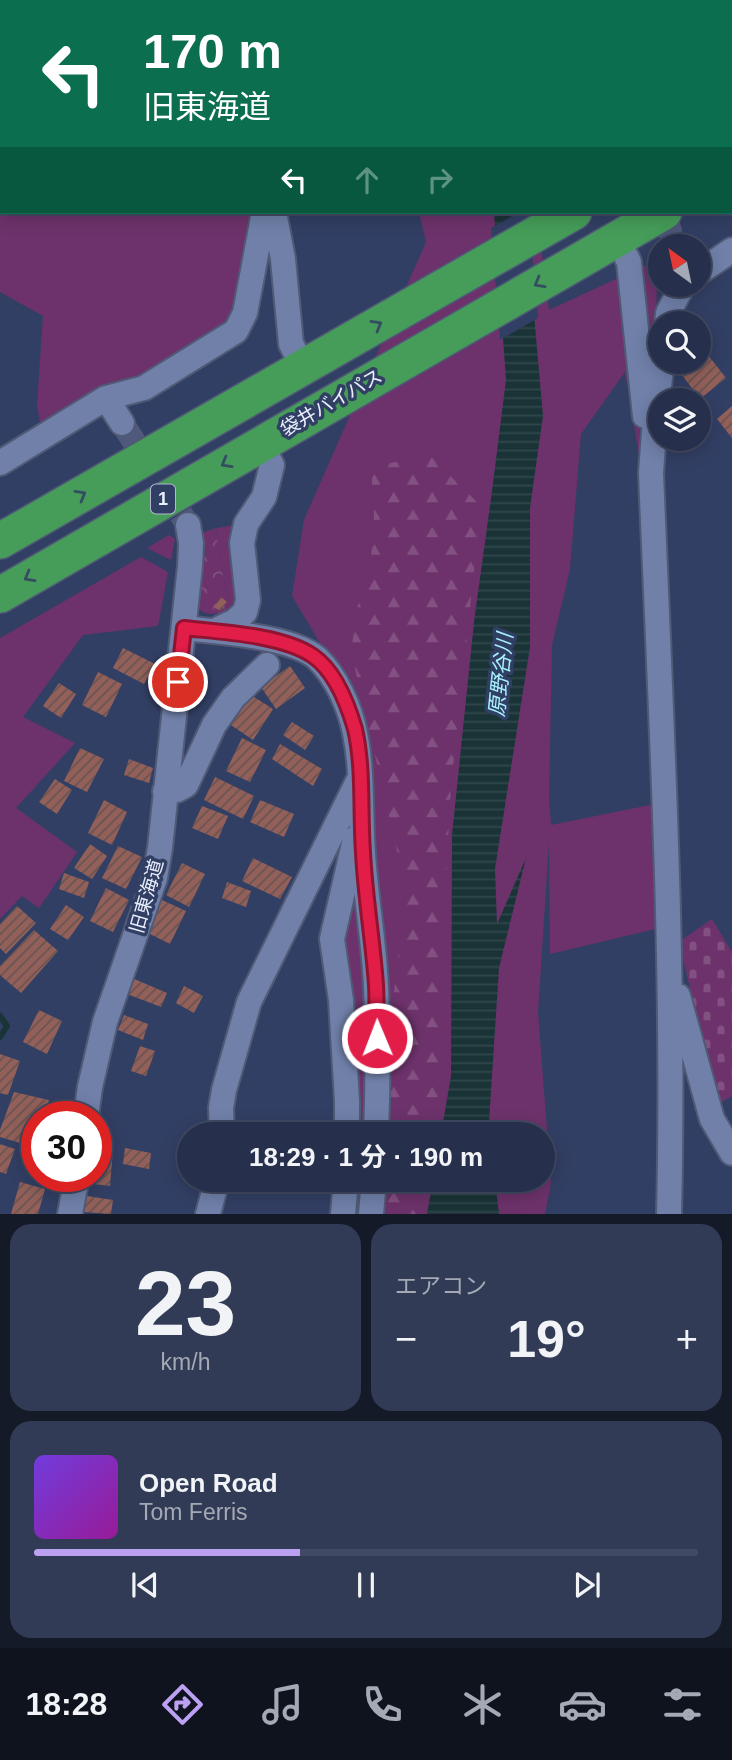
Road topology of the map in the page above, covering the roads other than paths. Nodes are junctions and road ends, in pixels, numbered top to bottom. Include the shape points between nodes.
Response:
1 (264, 214) edge
2 (274, 214) edge
3 (571, 214) edge
4 (660, 214) edge
5 (607, 244) junction
6 (732, 250) edge
7 (711, 265) edge
8 (311, 363) junction
9 (660, 374) edge
10 (106, 398) junction
11 (122, 422) tunnel mouth
12 (260, 443) junction
13 (0, 463) edge
14 (651, 472) junction
15 (188, 525) tunnel mouth
16 (0, 541) edge
17 (0, 595) edge
18 (184, 628) junction
19 (214, 631) junction
20 (267, 665) dead end
21 (360, 777) junction
22 (165, 791) junction
23 (361, 811) junction
24 (669, 961) junction
25 (88, 1101) edge
26 (222, 1122) edge
27 (347, 1122) edge
28 (376, 1122) edge
29 (732, 1153) edge
30 (73, 1192) edge
31 (214, 1192) edge
32 (344, 1192) edge
33 (373, 1192) edge
34 (70, 1214) edge
35 (208, 1214) edge
36 (343, 1214) edge
37 (371, 1214) edge
38 (669, 1214) edge

1 - 10 street via 245,313 236,331 144,388
2 - 8 street via 291,344
8 -> 3 highway, 1
4 - 5 highway, 袋井バイパス / 1
5 -> 12 highway, 袋井バイパス / 1
5 - 14 street via 629,262
6 - 7 street
16 -> 8 highway, 1
9 - 14 street
10 - 11 street
10 - 13 street
12 -> 17 highway, 袋井バイパス / 1
12 - 19 street via 272,465 264,497 244,533 246,612
14 - 24 street
15 - 18 street, 旧東海道 via 191,543
18 - 19 street
18 - 22 street, 旧東海道
19 - 21 street via 274,640 316,657 329,671 348,708
20 - 22 street via 214,724 186,786
21 - 23 street
21 - 26 street via 249,1002 224,1090
22 - 25 street, 旧東海道 via 155,878 105,1022
23 - 27 street via 332,939 341,1000
23 - 28 street via 376,985
24 - 29 street via 712,1119
24 - 38 street
30 - 34 street
31 - 35 street
32 - 36 street
33 - 37 street

